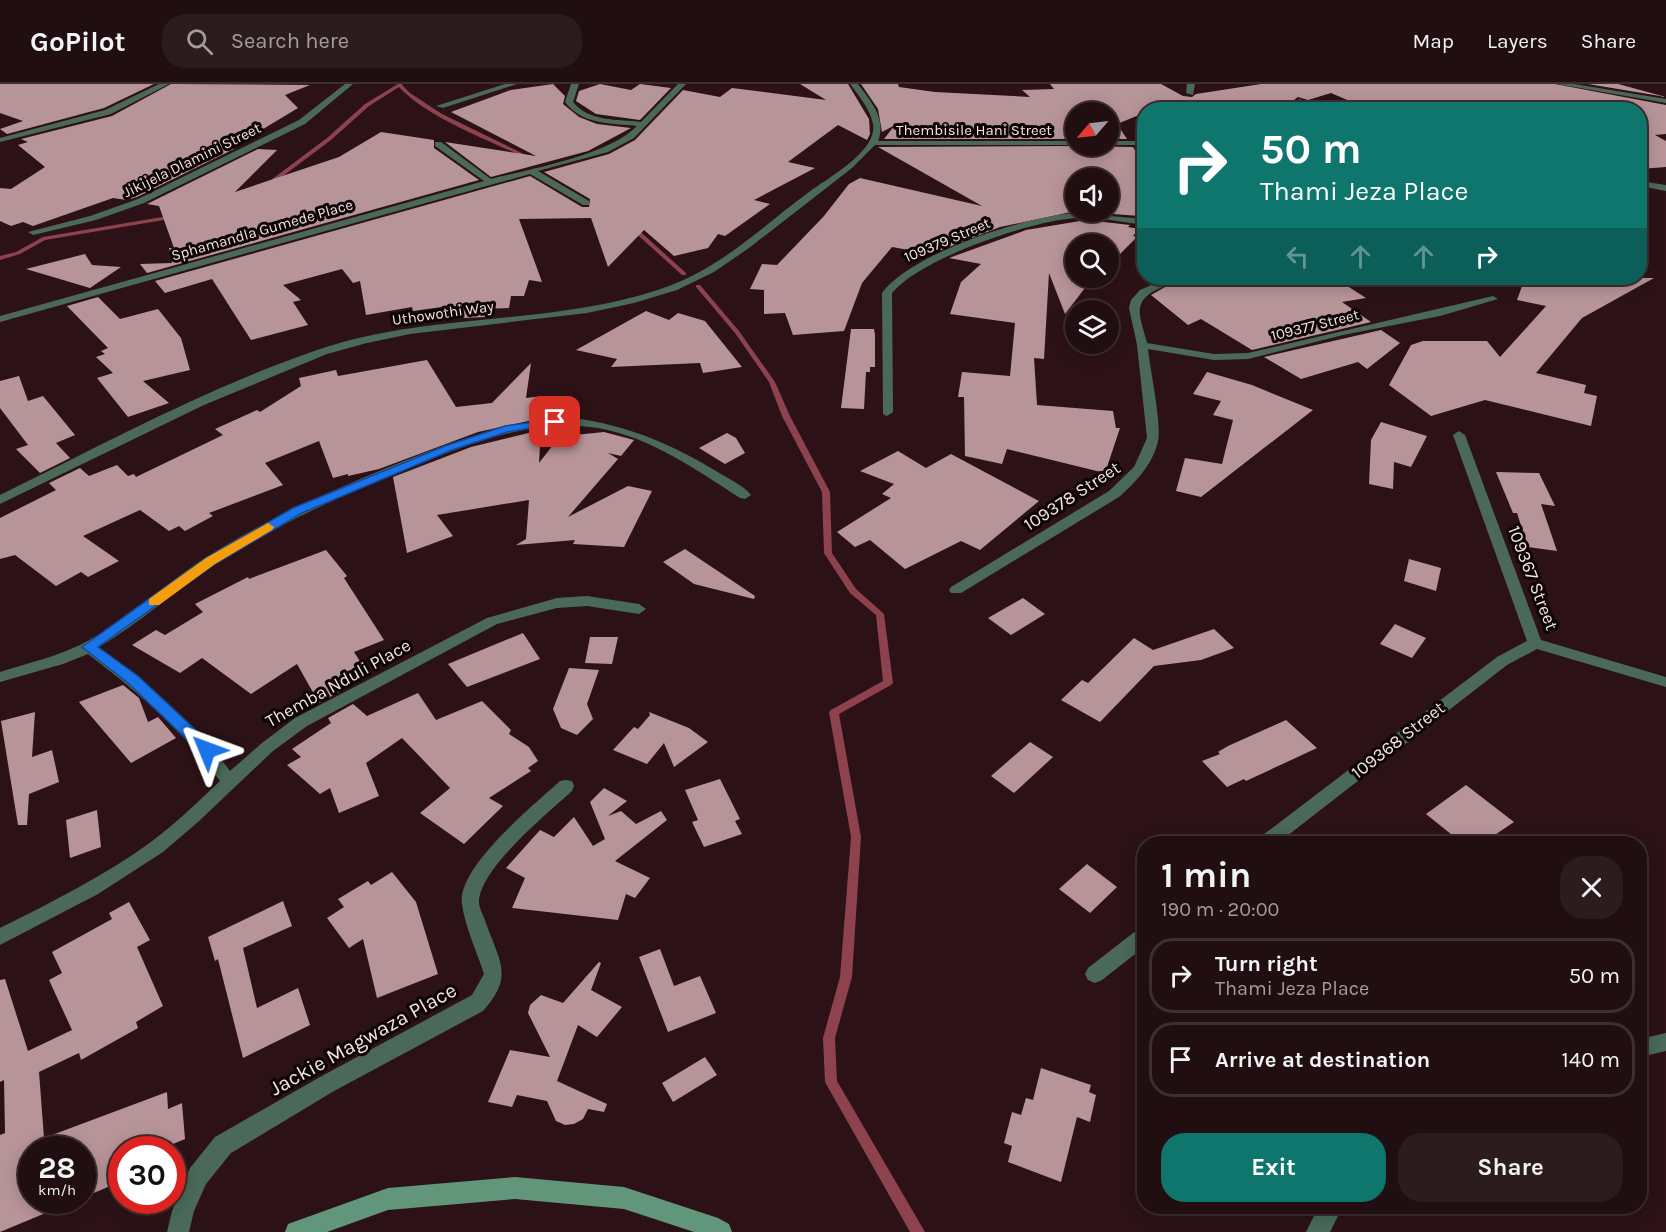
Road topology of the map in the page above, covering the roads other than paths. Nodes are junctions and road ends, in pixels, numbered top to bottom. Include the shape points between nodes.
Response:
1 (165, 84) edge
2 (349, 84) edge
3 (513, 84) edge
4 (575, 84) edge
5 (682, 84) edge
6 (854, 84) edge
7 (1561, 84) edge
8 (1666, 101) edge
9 (441, 106) dead end
10 (641, 124) junction
11 (0, 140) edge
12 (873, 143) junction
13 (1065, 143) edge
14 (1119, 143) edge
15 (1137, 143) edge
16 (438, 144) dead end
17 (532, 171) junction
18 (490, 182) junction
19 (1647, 185) edge
20 (1666, 188) edge
21 (586, 203) dead end
22 (1137, 221) edge
23 (33, 232) dead end
24 (1159, 285) edge
25 (1493, 299) dead end
26 (0, 319) edge
27 (1142, 345) junction
28 (887, 412) dead end
29 (1459, 435) dead end
30 (745, 495) dead end
31 (0, 500) edge
32 (956, 590) dead end
33 (639, 609) dead end
34 (1535, 643) junction
35 (89, 647) junction
36 (0, 677) edge
37 (1666, 682) edge
38 (229, 781) junction
39 (566, 786) dead end
40 (1274, 836) edge
41 (0, 937) edge
42 (1137, 942) edge
43 (1095, 975) dead end
44 (1666, 1042) edge
45 (1647, 1046) edge
46 (1327, 1214) edge
47 (178, 1232) edge
48 (296, 1232) edge
49 (721, 1232) edge
50 (1317, 1232) edge

1 - 11 street via 108,112
2 - 23 street, Jikijela Dlamini Street via 302,122 141,201 93,218
3 - 9 street
4 - 10 street via 569,102 578,112 603,120
5 - 10 street, Sphamandla Gumede Place
6 - 12 street via 873,113 878,133
7 - 8 street
10 - 17 street, Sphamandla Gumede Place via 631,136 605,150
12 - 13 street, Thembisile Hani Street
12 - 31 street, Uthowothi Way via 836,177 736,253 672,288 624,302 406,332 325,351 209,398
14 - 15 street
16 - 18 street
17 - 18 street, Sphamandla Gumede Place
17 - 21 street
18 - 26 street, Sphamandla Gumede Place
19 - 20 street
22 - 28 street, 109379 Street via 1091,215 1040,221 966,247 899,277 887,293
24 - 27 street, 109378 Street via 1136,300 1134,316
25 - 27 street, 109377 Street via 1248,356 1214,357
27 - 32 street, 109378 Street via 1154,438 1135,477 1114,494
29 - 34 street, 109367 Street
30 - 35 street via 659,444 598,424 555,422 505,429 448,448 282,519 211,561
33 - 38 street, Themba Nduli Place via 587,601 557,603 492,621 301,722 274,739
34 - 37 street, 109367 Street
34 - 40 street, 109368 Street via 1477,680
35 - 36 street
35 - 38 street via 142,687 207,750
38 - 41 street, Themba Nduli Place via 136,863
39 - 47 street, Jackie Magwaza Place via 489,861 471,893 470,903 494,974 486,994 476,1005 327,1084 224,1145 198,1176
42 - 43 street
44 - 45 street
46 - 50 street
48 - 49 street via 388,1199 515,1188 624,1198

